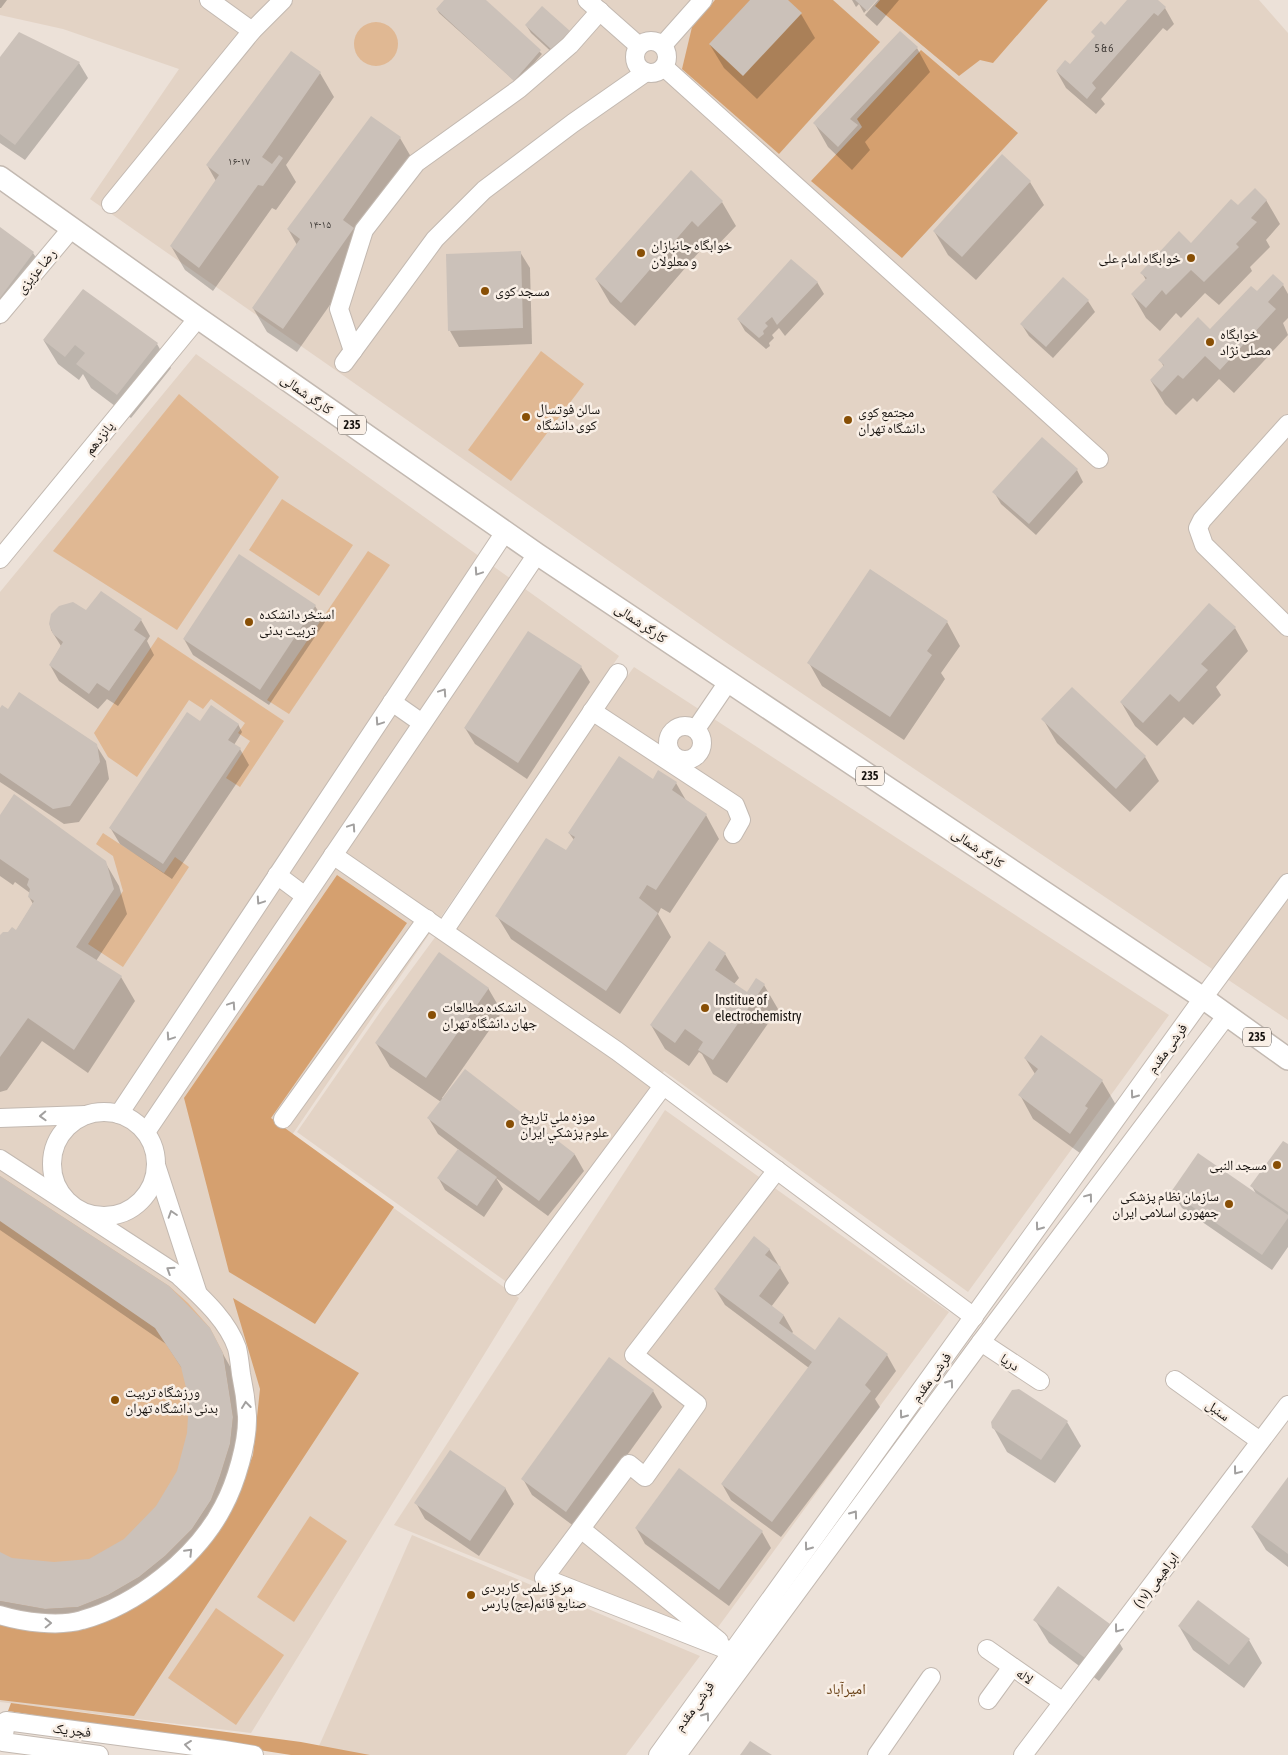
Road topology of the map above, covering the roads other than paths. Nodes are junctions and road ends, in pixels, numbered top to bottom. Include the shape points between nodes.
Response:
1 (209, 0) edge
2 (283, 0) edge
3 (703, 0) edge
4 (594, 6) edge
5 (252, 31) junction
6 (664, 45) junction
7 (639, 46) junction
8 (664, 68) junction
9 (646, 72) junction
10 (0, 177) edge
11 (111, 204) dead end
12 (72, 228) junction
13 (0, 314) edge
14 (198, 318) junction
15 (1288, 424) edge
16 (1099, 459) dead end
17 (505, 532) junction
18 (537, 554) junction
19 (0, 559) edge
20 (1288, 627) edge
21 (618, 673) dead end
22 (728, 682) junction
23 (392, 702) junction
24 (592, 711) junction
25 (422, 723) junction
26 (696, 729) junction
27 (674, 761) junction
28 (732, 834) dead end
29 (332, 855) junction
30 (277, 875) junction
31 (1288, 883) edge
32 (305, 896) junction
33 (427, 919) junction
34 (444, 931) junction
35 (1203, 998) junction
36 (1227, 1015) junction
37 (1288, 1059) edge
38 (663, 1086) junction
39 (119, 1114) junction
40 (86, 1115) junction
41 (0, 1118) edge
42 (283, 1119) dead end
43 (146, 1132) junction
44 (0, 1159) edge
45 (156, 1164) junction
46 (777, 1170) junction
47 (78, 1209) junction
48 (514, 1286) dead end
49 (198, 1293) junction
50 (974, 1317) junction
51 (981, 1342) junction
52 (1175, 1380) dead end
53 (1040, 1382) dead end
54 (1288, 1405) edge
55 (1260, 1441) junction
56 (581, 1529) junction
57 (0, 1615) edge
58 (987, 1649) dead end
59 (733, 1652) junction
60 (1012, 1667) junction
61 (932, 1677) dead end
62 (988, 1700) dead end
63 (1063, 1702) junction
64 (1, 1742) edge
65 (224, 1752) edge
66 (99, 1755) edge
67 (254, 1755) edge
68 (658, 1755) edge
69 (677, 1755) edge
70 (877, 1755) edge
71 (1023, 1755) edge

1 - 5 street
2 - 5 street
3 - 6 street
4 - 7 street
4 - 9 street via 570,45 519,89 416,163 364,230 339,309 348,357 435,239 484,190
5 - 11 street
6 - 7 street via 648,40
6 - 8 street via 668,55
7 - 9 street via 635,61
8 - 9 street
8 - 16 street
10 - 12 main road, کارگر شمالی / 235
12 - 13 street, رضا عزیزی
12 - 14 main road, کارگر شمالی / 235
14 - 17 main road, کارگر شمالی / 235
14 - 19 street, پانزدهم
15 - 20 street via 1198,528 1204,545
17 - 18 main road, کارگر شمالی / 235
17 -> 23 street
18 - 22 main road, کارگر شمالی / 235
25 -> 18 street
21 - 24 street
22 - 26 street
22 - 35 main road, کارگر شمالی / 235
23 - 25 street
23 -> 30 street
24 - 27 street
24 - 34 street
29 -> 25 street
26 - 27 street via 702,739 698,755
26 - 27 street via 680,726 671,733 668,744
27 - 28 street via 735,806 741,820
29 - 32 street
29 - 33 street
30 - 32 street
30 -> 39 street
31 - 35 street, فرشی مقدم
43 -> 32 street
33 - 34 street
33 - 42 street
34 - 38 street
35 - 36 main road, کارگر شمالی / 235
35 -> 50 street, فرشی مقدم
36 - 37 main road, کارگر شمالی / 235
51 -> 36 street, فرشی مقدم
38 - 46 street
38 - 48 street
39 - 40 street via 102,1112
39 - 43 street
40 -> 41 street
40 - 47 street via 60,1135 52,1166 55,1182 64,1198
43 - 45 street via 153,1146
44 - 47 street
45 - 47 street via 153,1182 144,1198 130,1209 113,1215 95,1215
49 -> 45 street
46 - 50 street
46 - 56 street via 634,1354 696,1404 645,1477 629,1464
49 -> 47 street via 178,1275
57 -> 49 street via 44,1624 81,1621 114,1608 148,1588 175,1566 203,1538 224,1506 244,1447 247,1417 237,1348 222,1320
50 -> 59 street, فرشی مقدم
51 - 53 street, دریا
69 -> 51 street, فرشی مقدم
52 - 55 street, سنبل
54 - 55 street, ابراهیمی (۱۷)
55 -> 63 street, ابراهیمی (۱۷)
56 - 59 street
56 - 59 street via 544,1578
58 - 60 street, لاله
59 - 68 street, فرشی مقدم
60 - 62 street
60 - 63 street, لاله
61 - 70 street
63 - 71 street, ابراهیمی (۱۷)
65 -> 64 street, فجر یک via 6,1721
64 - 66 street, فجر یک
65 - 67 street, فجر یک

